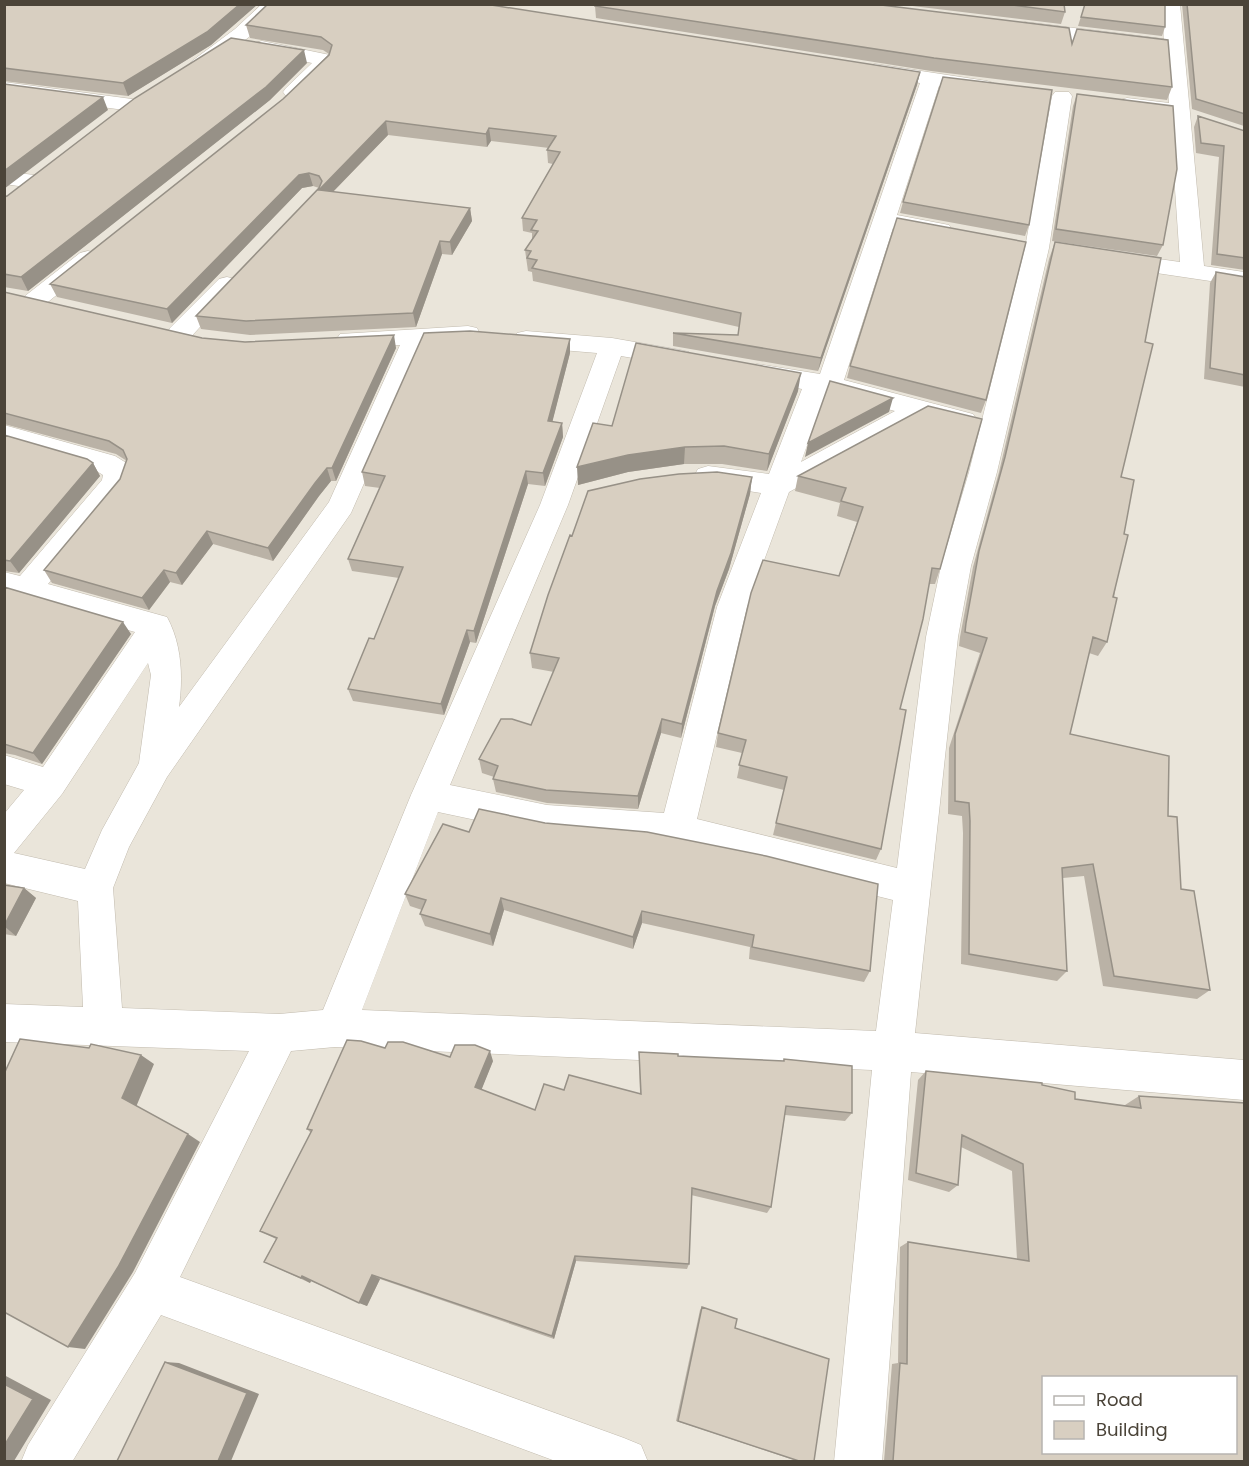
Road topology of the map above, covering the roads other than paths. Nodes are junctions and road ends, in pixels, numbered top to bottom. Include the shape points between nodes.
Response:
1 (273, 4) edge
2 (1171, 4) edge
3 (1010, 27) edge
4 (231, 42) junction
5 (1174, 46) junction
6 (862, 68) edge
7 (182, 76) edge
8 (931, 79) junction
9 (4, 88) edge
10 (1007, 89) edge
11 (152, 94) edge
12 (1063, 96) dead end
13 (1109, 102) edge
14 (132, 105) junction
15 (278, 106) edge
16 (1180, 113) junction
17 (114, 119) edge
18 (1202, 121) edge
19 (51, 168) edge
20 (4, 177) edge
21 (33, 182) junction
22 (12, 198) edge
23 (883, 219) junction
24 (960, 234) edge
25 (108, 243) edge
26 (1092, 257) edge
27 (244, 266) edge
28 (1193, 272) junction
29 (1245, 279) edge
30 (67, 309) edge
31 (416, 337) junction
32 (207, 341) edge
33 (321, 341) edge
34 (612, 346) junction
35 (703, 362) edge
36 (737, 368) edge
37 (823, 383) junction
38 (920, 409) junction
39 (994, 428) junction
40 (4, 434) edge
41 (683, 477) edge
42 (780, 485) junction
43 (586, 494) edge
44 (554, 505) junction
45 (16, 586) edge
46 (156, 626) junction
47 (155, 767) junction
48 (4, 769) edge
49 (50, 784) junction
50 (428, 795) junction
51 (676, 830) junction
52 (4, 841) edge
53 (4, 867) edge
54 (95, 888) junction
55 (913, 889) junction
56 (4, 1023) edge
57 (104, 1026) junction
58 (334, 1028) junction
59 (279, 1033) junction
60 (893, 1051) junction
61 (1245, 1080) edge
62 (151, 1289) junction
63 (45, 1461) edge
64 (624, 1461) edge
65 (858, 1461) edge

1 - 4 street
2 - 5 street
3 - 5 street
4 - 7 street
4 - 15 street via 322,59 321,66
5 - 16 street
6 - 8 street
8 - 10 street
8 - 23 street
9 - 14 street
11 - 14 street
12 - 39 street via 1037,248
13 - 16 street
14 - 17 street
16 - 18 street
16 - 28 street
19 - 21 street
20 - 21 street
21 - 22 street
23 - 24 street
23 - 37 street
25 - 30 street via 24,299
26 - 28 street
27 - 32 street via 167,332
28 - 29 street
31 - 33 street
31 - 34 street via 472,334
31 - 47 street via 341,506
34 - 35 street
34 - 44 street
36 - 37 street
37 - 38 street
37 - 42 street
38 - 39 street
38 - 42 street
39 - 55 street via 956,566 942,637
40 - 45 street via 105,463 118,471 115,483
41 - 42 street via 718,476
42 - 51 street via 732,607
43 - 44 street
44 - 50 street
45 - 46 street
46 - 47 street via 167,675
46 - 49 street
47 - 54 street via 114,841
48 - 49 street
49 - 52 street
50 - 51 street via 547,820
50 - 58 street
51 - 55 street
53 - 54 street
54 - 57 street
55 - 60 street
56 - 57 street
57 - 59 street
58 - 59 street
58 - 60 street
59 - 62 street
60 - 61 street
60 - 65 street
62 - 63 street
62 - 64 street

